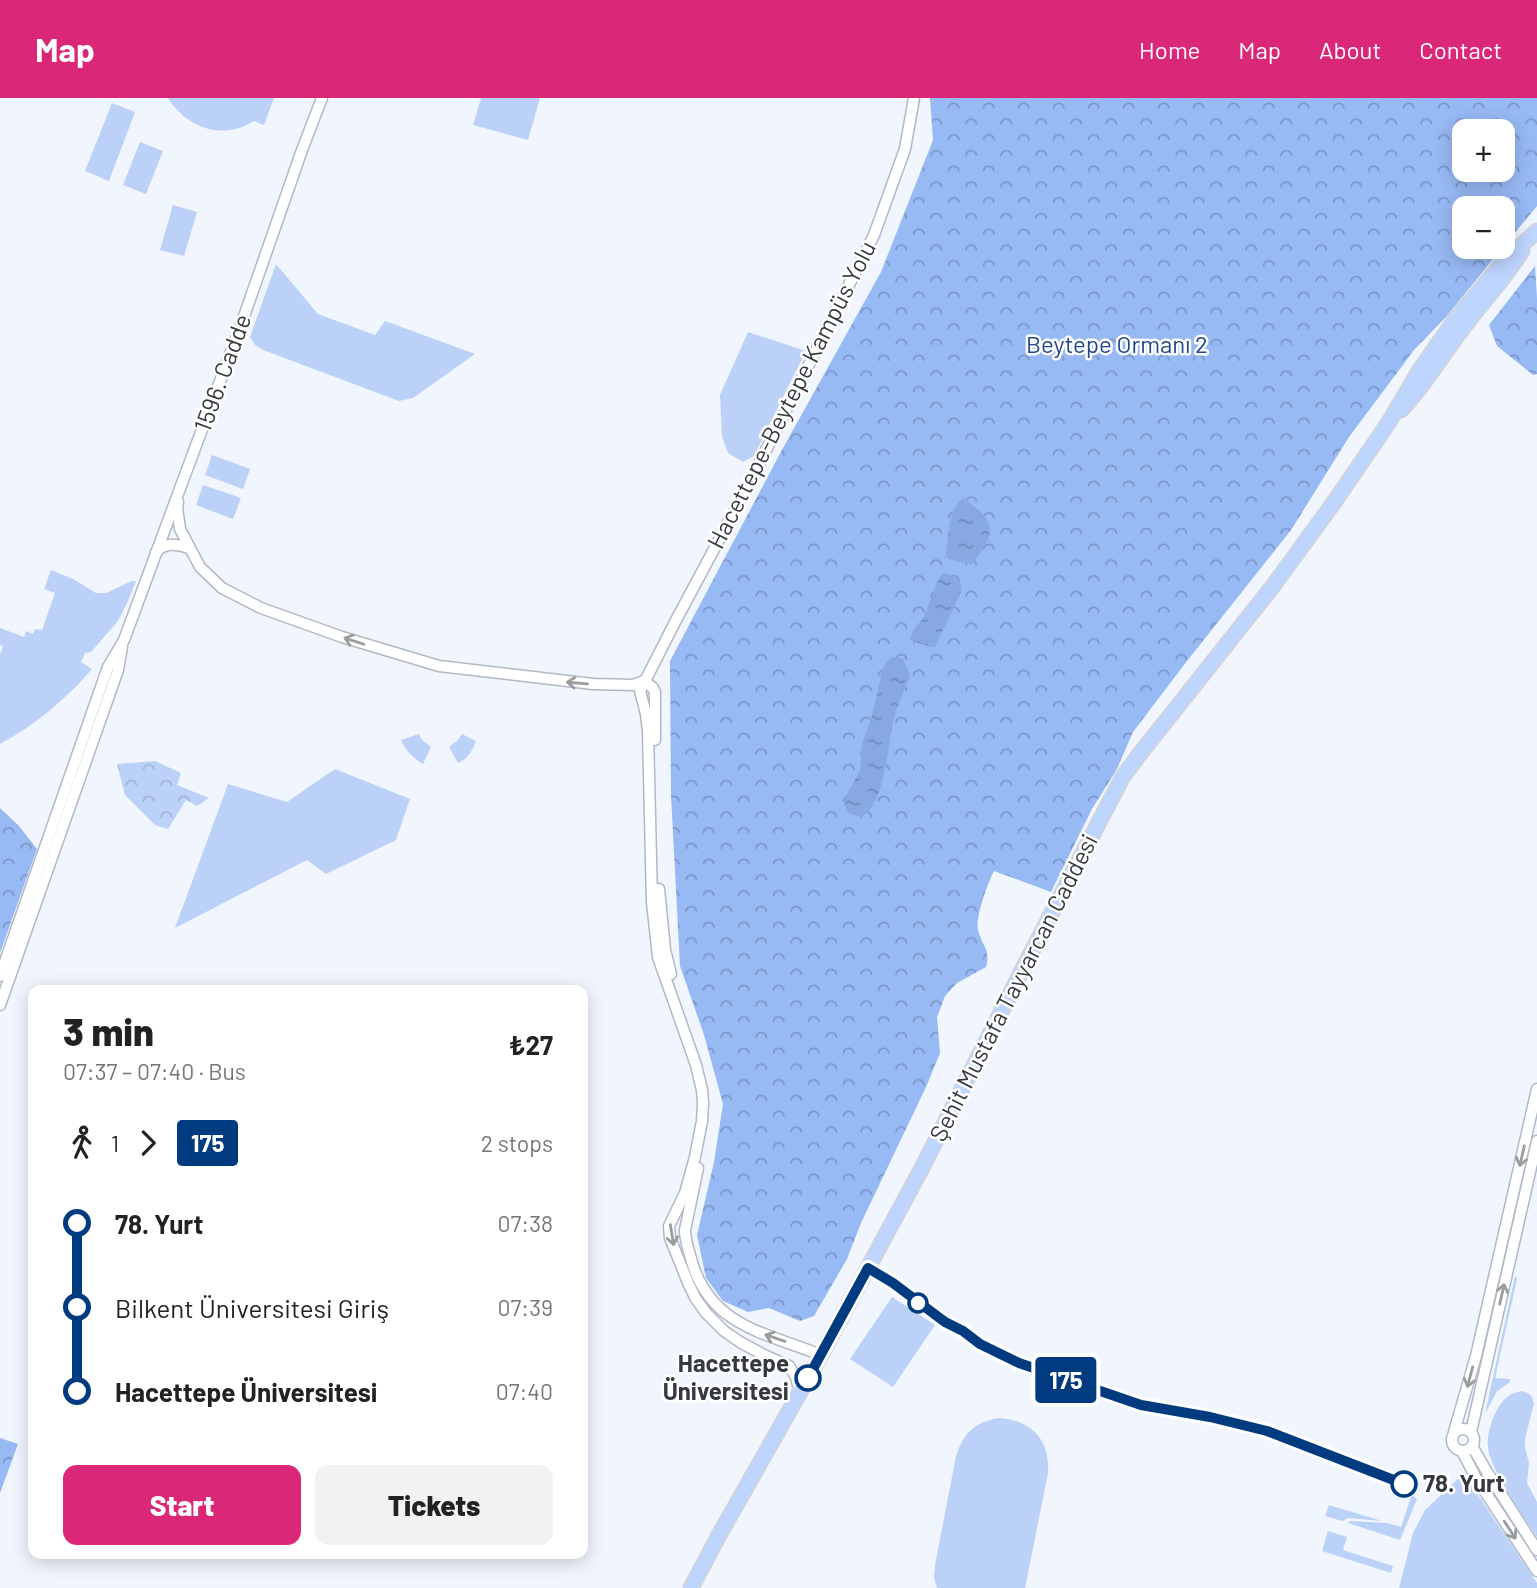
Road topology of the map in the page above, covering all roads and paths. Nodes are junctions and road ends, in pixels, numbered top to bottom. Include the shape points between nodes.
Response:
1 (914, 98) edge
2 (319, 100) edge
3 (1534, 234) edge
4 (179, 492) junction
5 (189, 548) junction
6 (155, 554) junction
7 (124, 640) junction
8 (644, 681) junction
9 (0, 976) edge
10 (0, 1005) edge
11 (1537, 1089) edge
12 (1537, 1141) edge
13 (818, 1360) junction
14 (789, 1366) junction
15 (800, 1393) junction
16 (1454, 1432) junction
17 (1471, 1432) junction
18 (1472, 1446) junction
19 (1462, 1451) junction
20 (1537, 1550) edge
21 (1537, 1571) edge
22 (691, 1588) edge

1 - 8 street, Hacettepe-Beytepe Kampüs Yolu via 905,149 874,235
2 - 4 street, 1596. Cadde
3 - 13 main road, Şehit Mustafa Tayyarcan Caddesi via 1514,264 1406,390 1349,481 1273,586 1122,778
4 - 5 street via 180,529
4 - 6 street, 1596. Cadde
5 - 6 street via 171,545
8 -> 5 street via 618,686 554,681 413,659 241,599 208,576
6 - 7 street, 1596. Cadde
7 - 9 street, 1596. Cadde via 108,667
7 - 10 street, 1596. Cadde via 118,670
13 -> 8 street via 746,1327 717,1307 696,1275 685,1239 708,1121 709,1093 665,950 657,854 655,692
8 -> 14 street via 640,691 648,731 656,944 696,1065 703,1104 695,1157 669,1226 670,1238 706,1313 740,1342
11 -> 16 street via 1476,1356
17 -> 12 street
13 - 14 street via 803,1369
13 - 15 main road, Şehit Mustafa Tayyarcan Caddesi
14 - 15 street
15 - 22 main road, Şehit Mustafa Tayyarcan Caddesi
16 - 17 street
16 - 19 street via 1452,1445
17 - 18 street
18 - 19 street
18 - 20 street
19 -> 21 street

